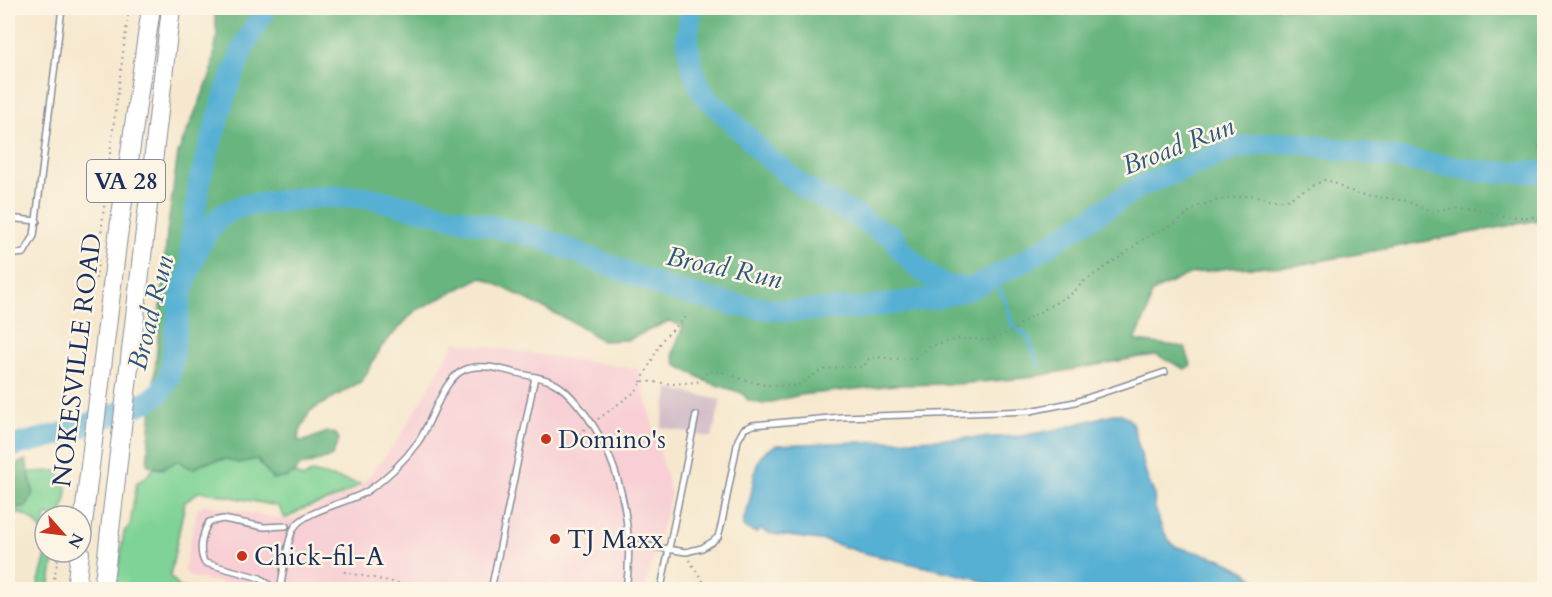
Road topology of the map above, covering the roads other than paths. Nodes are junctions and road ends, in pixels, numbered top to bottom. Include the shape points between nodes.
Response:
1 (62, 8) edge
2 (151, 8) edge
3 (171, 8) edge
4 (8, 218) edge
5 (37, 221) junction
6 (8, 255) edge
7 (1165, 372) dead end
8 (535, 377) junction
9 (696, 415) dead end
10 (85, 504) edge
11 (286, 526) dead end
12 (629, 543) junction
13 (669, 549) junction
14 (79, 564) edge
15 (662, 583) dead end
16 (273, 588) dead end
17 (76, 590) edge
18 (103, 590) edge
19 (280, 590) edge
20 (492, 590) edge
21 (626, 590) edge

1 - 5 lane
2 - 10 highway, NOKESVILLE ROAD / VA 28
3 - 18 highway, NOKESVILLE ROAD / VA 28
4 - 5 lane
5 - 6 lane via 30,246 24,253
7 - 13 lane via 1075,402 1030,411 841,417 753,425 744,429 738,440 718,537 691,552
8 - 12 lane via 563,389 603,440 625,510
8 - 19 lane via 479,367 461,371 442,394 420,439 397,467 366,492 308,515 294,528
8 - 20 lane
9 - 13 lane
11 - 16 lane via 264,527 223,519 209,522 206,527 201,552 205,562 260,578
12 - 13 lane
12 - 21 lane
13 - 15 lane
14 - 17 highway

